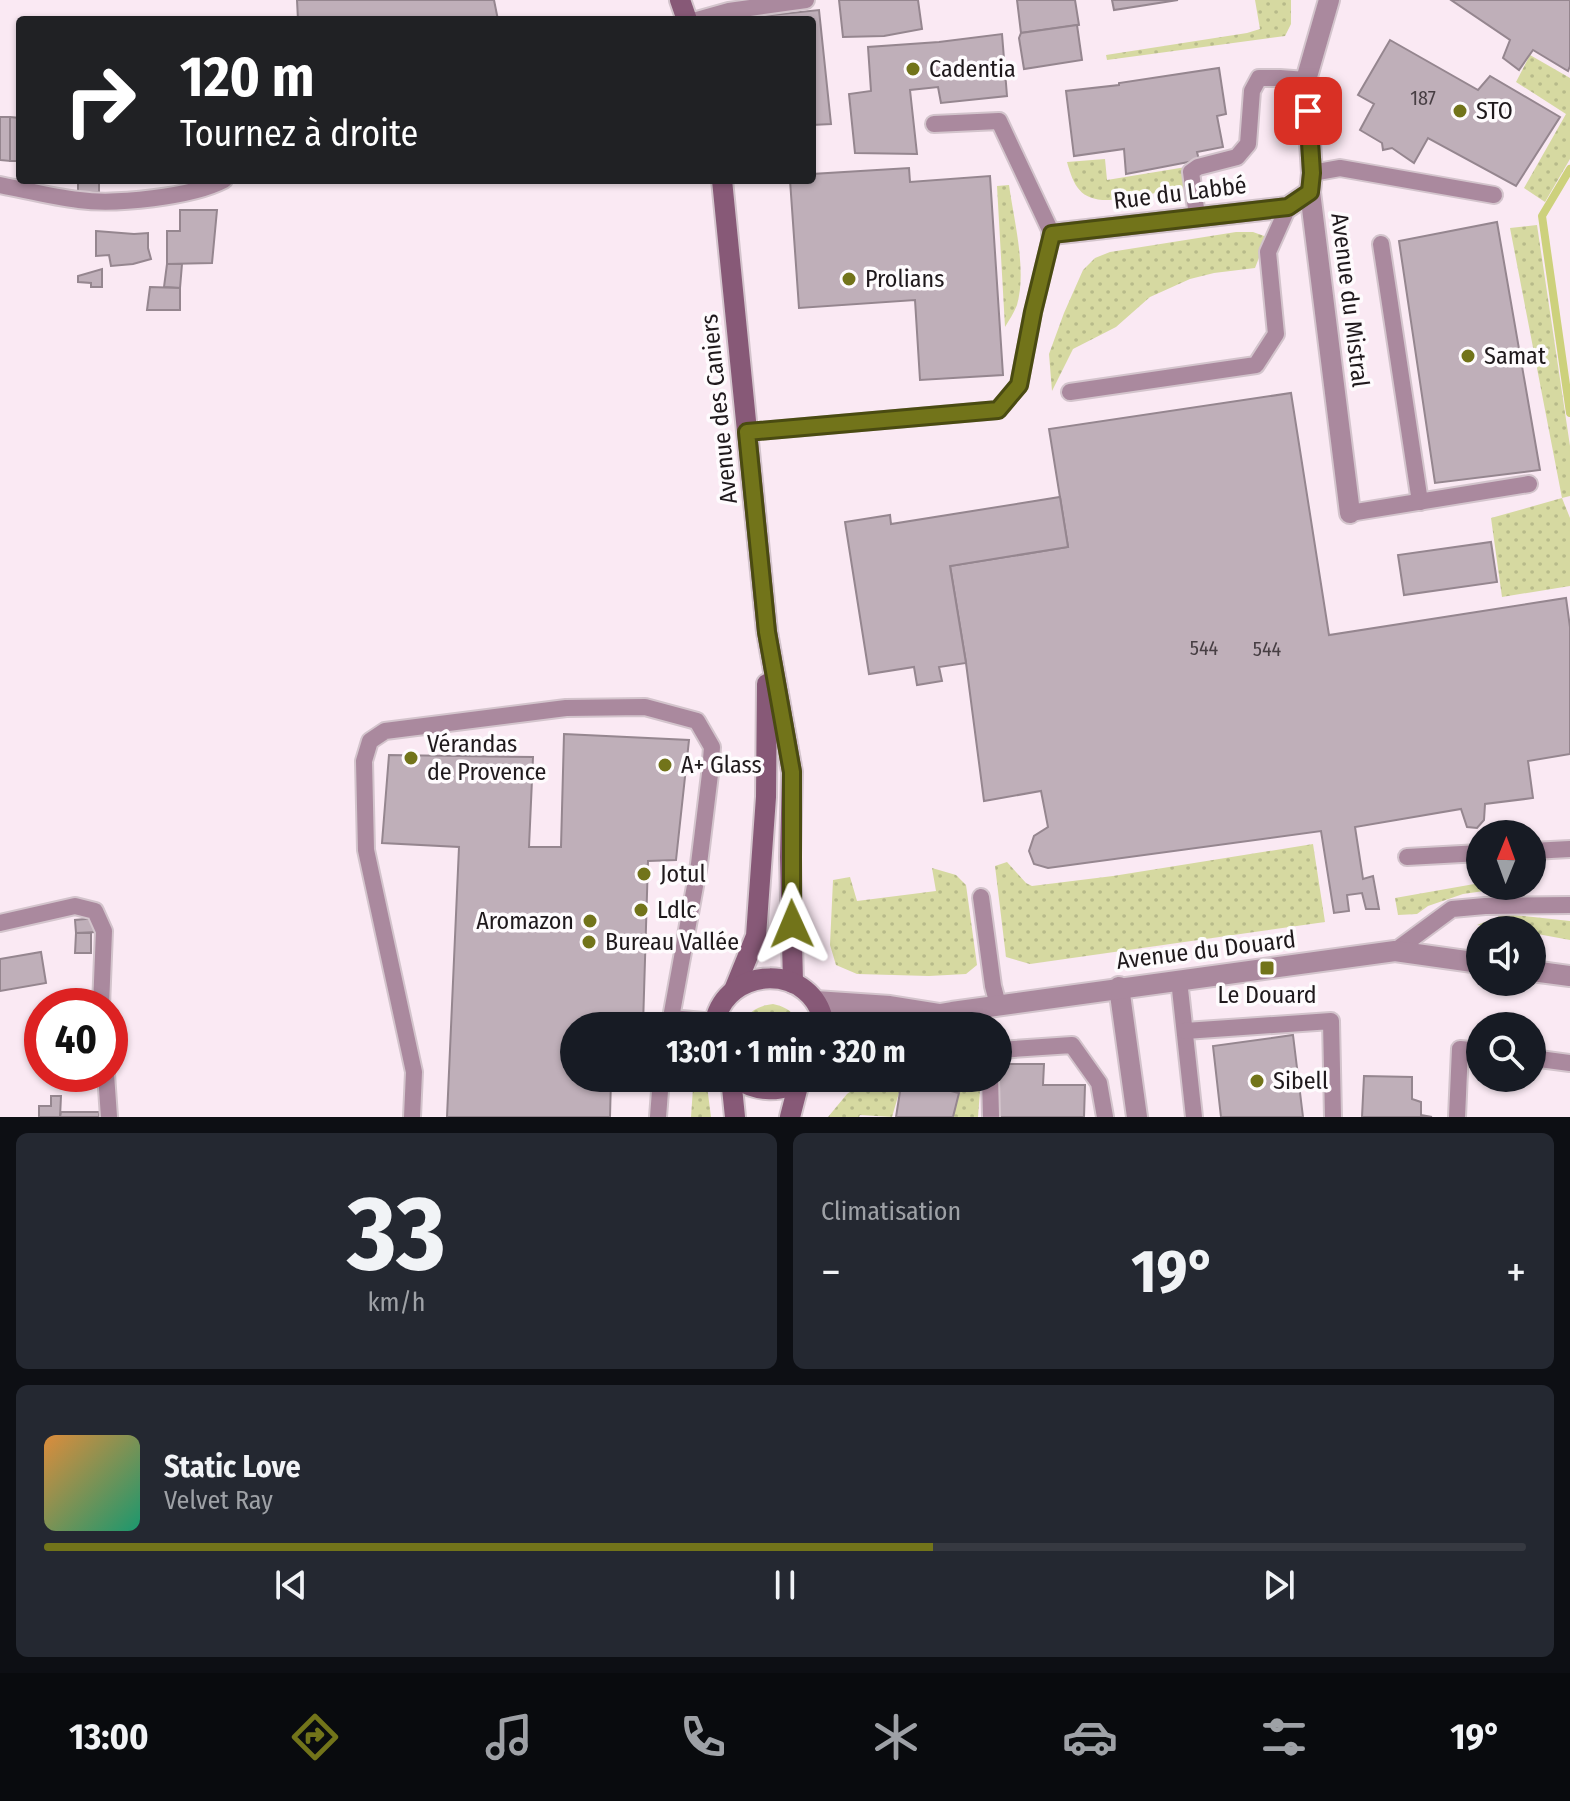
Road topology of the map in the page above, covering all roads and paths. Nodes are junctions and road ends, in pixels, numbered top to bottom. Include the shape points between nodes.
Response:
1 (806, 0) edge
2 (1329, 0) edge
3 (742, 15) edge
4 (1306, 80) junction
5 (934, 124) dead end
6 (1311, 182) junction
7 (214, 184) edge
8 (722, 184) edge
9 (0, 185) edge
10 (1494, 195) dead end
11 (1288, 207) junction
12 (1197, 216) junction
13 (1052, 234) junction
14 (1381, 244) dead end
15 (1070, 392) dead end
16 (747, 432) junction
17 (1529, 484) dead end
18 (1420, 502) junction
19 (1350, 513) joint
20 (767, 632) junction
21 (1570, 849) edge
22 (1546, 850) edge
23 (1466, 854) edge
24 (1407, 857) dead end
25 (981, 897) dead end
26 (1570, 905) edge
27 (0, 923) edge
28 (1395, 951) junction
29 (1466, 961) edge
30 (1546, 973) edge
31 (1570, 976) edge
32 (1179, 980) junction
33 (793, 983) junction
34 (1119, 987) junction
35 (102, 988) edge
36 (734, 990) junction
37 (815, 1001) junction
38 (998, 1005) junction
39 (673, 1012) edge
40 (718, 1012) edge
41 (820, 1012) edge
42 (928, 1012) edge
43 (987, 1012) edge
44 (1185, 1031) junction
45 (1012, 1049) edge
46 (1466, 1050) edge
47 (1546, 1060) edge
48 (1570, 1063) edge
49 (107, 1092) edge
50 (660, 1092) edge
51 (734, 1092) edge
52 (797, 1092) edge
53 (990, 1092) edge
54 (991, 1116) edge
55 (109, 1117) edge
56 (412, 1117) edge
57 (658, 1117) edge
58 (735, 1117) edge
59 (790, 1117) edge
60 (1105, 1117) edge
61 (1137, 1117) edge
62 (1194, 1117) edge
63 (1333, 1117) edge
64 (1457, 1117) edge

1 - 3 lane
2 - 4 street, Avenue du Mistral
4 - 6 street, Avenue du Mistral
4 - 12 lane via 1259,78 1252,91 1248,144 1237,157 1191,172
5 - 13 lane via 999,121
6 - 10 lane via 1340,168
6 - 11 street, Rue du Labbé
6 - 19 street, Avenue du Mistral
7 - 9 lane via 133,200 81,201
8 - 16 street, Avenue des Caniers
11 - 12 street, Rue du Labbé
11 - 15 lane via 1268,252 1276,334 1256,365
12 - 13 street, Rue du Labbé
13 - 16 lane via 1019,385 998,410
14 - 18 lane
16 - 20 street, Avenue des Caniers
17 - 18 lane
18 - 19 lane
20 - 33 street, Avenue des Caniers via 792,772
20 - 36 street, Avenue des Caniers via 766,797 756,936
21 - 22 lane
23 - 24 lane
25 - 38 lane
26 - 28 lane via 1452,909
27 - 35 lane via 75,906 95,911 104,931
28 - 29 street, Avenue du Douard
28 - 32 street, Avenue du Douard
30 - 31 street
32 - 34 street, Avenue du Douard
32 - 44 lane
33 - 36 street via 763,978
33 - 37 street
34 - 38 street, Avenue du Douard
34 - 61 street
36 - 40 street, Avenue des Caniers
37 - 41 street
37 - 42 street, Avenue du Douard
38 - 43 street, Avenue du Douard
39 - 56 lane via 710,774 712,747 697,721 645,707 566,708 385,731 370,741 364,761 366,850 414,1072
44 - 62 lane
44 - 63 lane via 1331,1021
45 - 60 lane via 1072,1045 1099,1083
46 - 64 lane via 1460,1049
47 - 48 lane
49 - 55 lane
50 - 57 lane
51 - 58 street
52 - 59 street
53 - 54 lane

